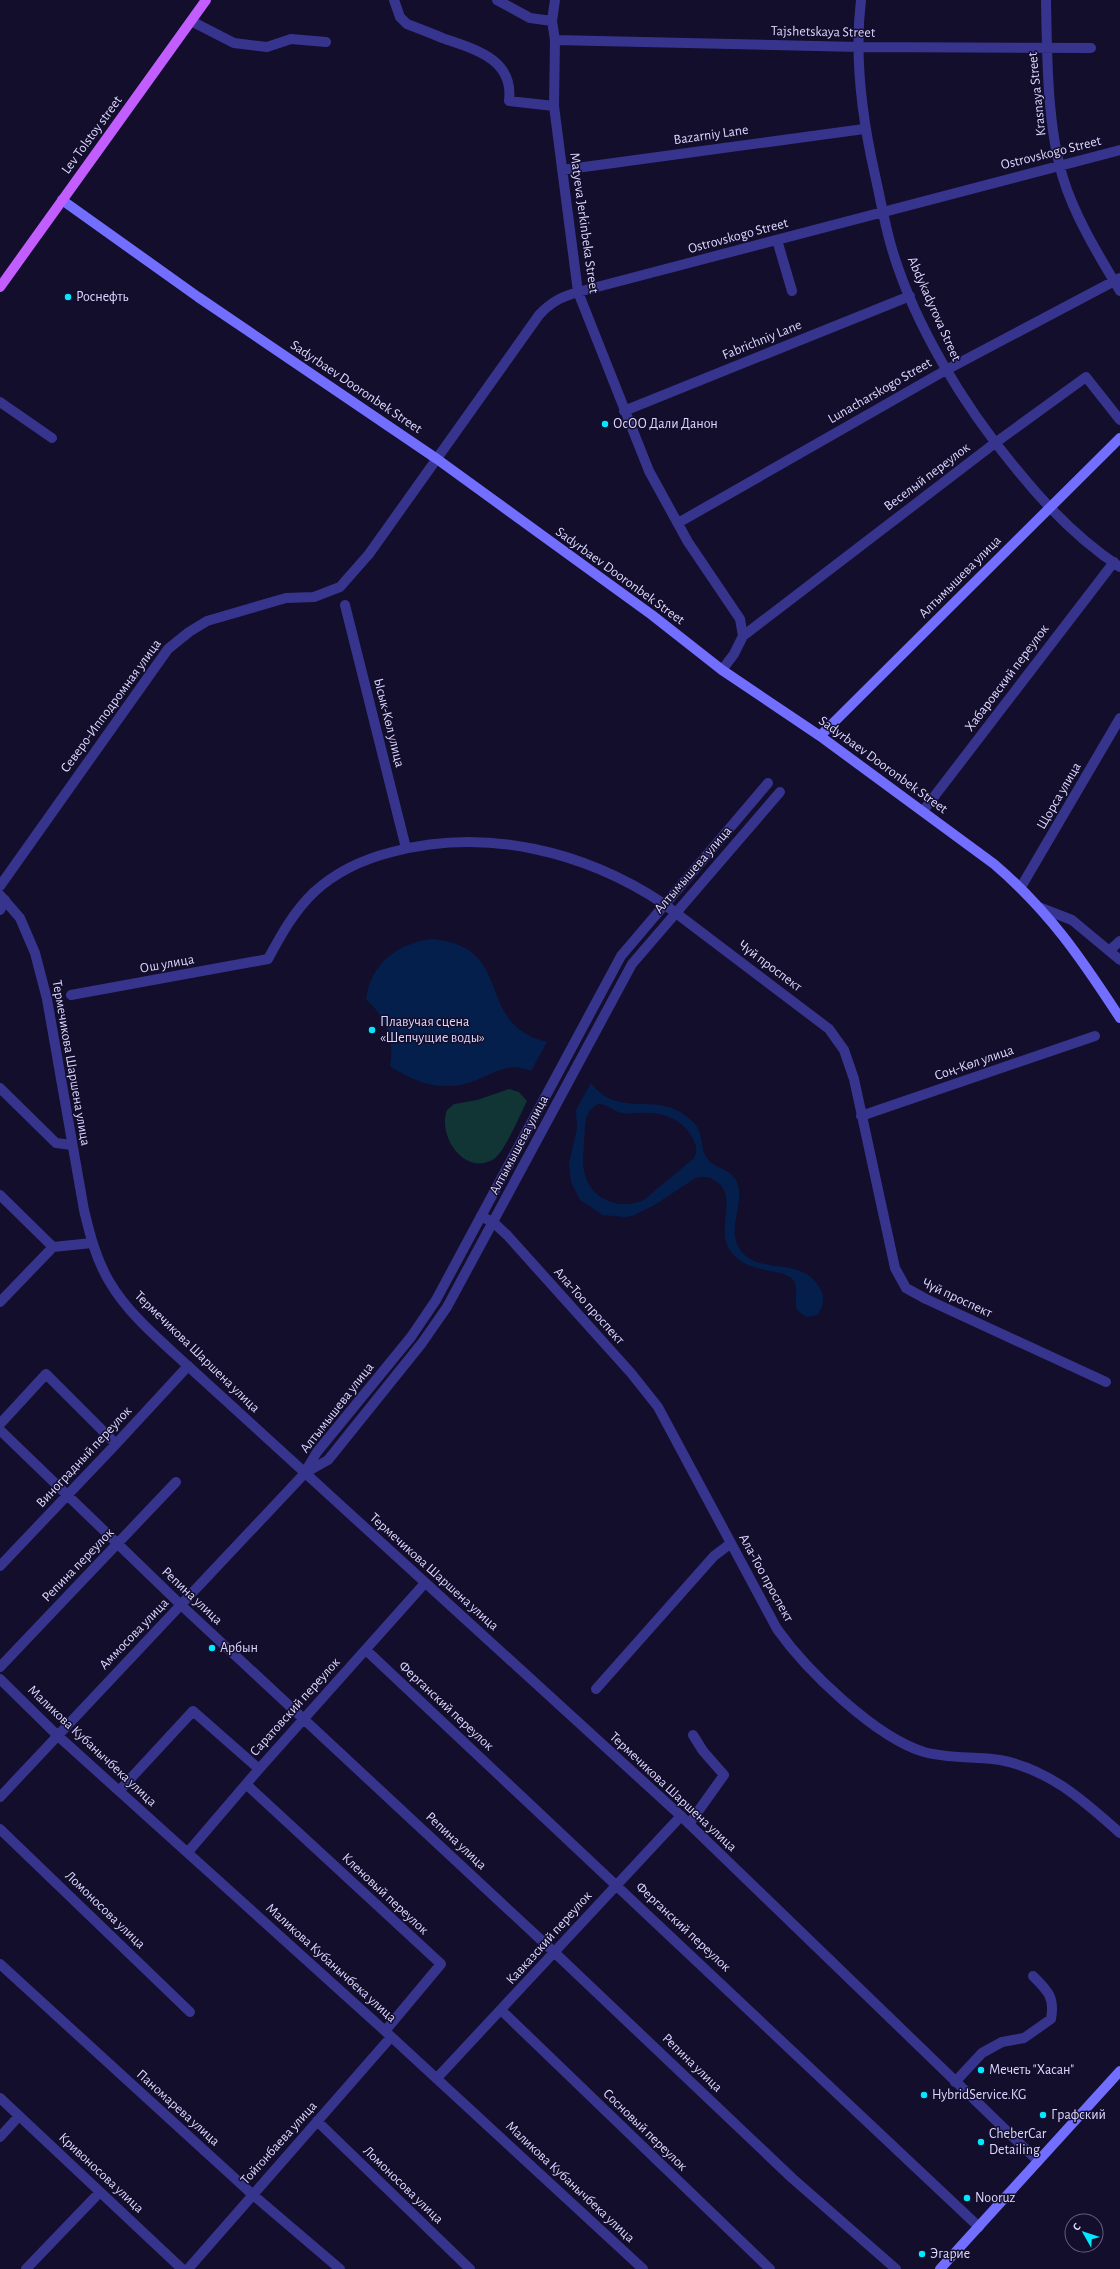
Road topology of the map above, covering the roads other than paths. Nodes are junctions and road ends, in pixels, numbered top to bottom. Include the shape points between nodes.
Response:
1 (206, 0) edge
2 (394, 0) edge
3 (496, 0) edge
4 (555, 0) edge
5 (861, 0) edge
6 (1046, 0) edge
7 (552, 21) junction
8 (191, 22) junction
9 (555, 40) junction
10 (326, 42) dead end
11 (858, 47) junction
12 (1047, 47) junction
13 (1091, 48) dead end
14 (554, 106) junction
15 (864, 129) junction
16 (1120, 150) edge
17 (1060, 165) junction
18 (562, 170) junction
19 (62, 200) junction
20 (883, 212) junction
21 (776, 240) junction
22 (1117, 280) edge
23 (0, 287) edge
24 (792, 291) dead end
25 (578, 292) junction
26 (1120, 292) edge
27 (910, 296) junction
28 (946, 370) junction
29 (0, 402) edge
30 (624, 411) junction
31 (1120, 420) edge
32 (52, 438) dead end
33 (1120, 438) edge
34 (994, 443) junction
35 (437, 459) junction
36 (1049, 509) junction
37 (678, 523) junction
38 (1117, 564) edge
39 (345, 605) dead end
40 (743, 636) junction
41 (722, 670) junction
42 (1120, 718) edge
43 (820, 736) junction
44 (768, 783) dead end
45 (780, 792) dead end
46 (923, 811) junction
47 (406, 848) junction
48 (0, 886) edge
49 (1021, 887) junction
50 (2, 897) edge
51 (664, 904) junction
52 (1041, 908) junction
53 (0, 910) edge
54 (675, 912) junction
55 (1120, 941) edge
56 (1109, 951) junction
57 (268, 959) joint
58 (1120, 960) edge
59 (71, 995) dead end
60 (1120, 1018) edge
61 (1095, 1036) dead end
62 (0, 1088) edge
63 (861, 1116) junction
64 (72, 1145) junction
65 (0, 1195) edge
66 (481, 1216) junction
67 (494, 1223) junction
68 (92, 1243) junction
69 (54, 1247) junction
70 (0, 1302) edge
71 (188, 1366) junction
72 (1106, 1382) dead end
73 (0, 1424) edge
74 (0, 1430) edge
75 (116, 1444) junction
76 (305, 1473) junction
77 (176, 1482) dead end
78 (68, 1495) junction
79 (118, 1544) junction
80 (730, 1544) junction
81 (0, 1566) edge
82 (425, 1583) junction
83 (181, 1605) junction
84 (366, 1650) junction
85 (0, 1667) edge
86 (0, 1679) edge
87 (596, 1689) dead end
88 (304, 1719) junction
89 (57, 1735) junction
90 (693, 1735) dead end
91 (259, 1769) junction
92 (247, 1785) junction
93 (119, 1791) junction
94 (0, 1796) edge
95 (681, 1816) junction
96 (689, 1824) junction
97 (0, 1829) edge
98 (1120, 1833) edge
99 (188, 1852) junction
100 (617, 1884) junction
101 (554, 1952) junction
102 (0, 1964) edge
103 (1034, 1976) dead end
104 (501, 2010) junction
105 (190, 2012) dead end
106 (388, 2034) junction
107 (1120, 2071) edge
108 (437, 2078) junction
109 (955, 2082) junction
110 (0, 2098) edge
111 (19, 2116) junction
112 (318, 2121) junction
113 (0, 2137) edge
114 (1038, 2161) junction
115 (100, 2192) junction
116 (252, 2194) junction
117 (979, 2227) junction
118 (26, 2269) edge
119 (182, 2269) edge
120 (188, 2269) edge
121 (340, 2269) edge
122 (470, 2269) edge
123 (643, 2269) edge
124 (770, 2269) edge
125 (896, 2269) edge
126 (940, 2269) edge

1 - 8 main road, Lev Tolstoy street
2 - 14 street via 400,17 407,24 489,56 500,66 509,80 509,102
3 - 7 street via 530,18
4 - 7 street, Matyeva Jerkinbeka Street
5 - 11 street, Abdykadyrova Street
6 - 12 street, Krasnaya Street
7 - 9 street, Matyeva Jerkinbeka Street
8 - 10 street via 234,43 267,47 291,39
8 - 19 main road, Lev Tolstoy street
9 - 11 street, Tajshetskaya Street
9 - 14 street, Matyeva Jerkinbeka Street
11 - 12 street, Tajshetskaya Street
11 - 15 street, Abdykadyrova Street
12 - 13 street, Tajshetskaya Street
12 - 17 street, Krasnaya Street via 1051,110
14 - 18 street, Matyeva Jerkinbeka Street
15 - 18 street, Bazarniy Lane
15 - 20 street, Abdykadyrova Street
16 - 17 street, Ostrovskogo Street
17 - 20 street, Ostrovskogo Street
17 - 22 street, Krasnaya Street via 1063,179 1084,228
18 - 25 street, Matyeva Jerkinbeka Street
19 - 23 main road, Lev Tolstoy street
19 - 35 main road, Sadyrbaev Dooronbek Street via 198,297
20 - 21 street, Ostrovskogo Street
20 - 27 street, Abdykadyrova Street via 890,243
21 - 24 street
21 - 25 street, Ostrovskogo Street
22 - 26 street, Krasnaya Street
22 - 28 street, Lunacharskogo Street
25 - 30 street, Matyeva Jerkinbeka Street
25 - 35 street, Ostrovskogo Street via 559,297 539,315
27 - 28 street, Abdykadyrova Street
27 - 30 street, Fabrichniy Lane
28 - 34 street, Abdykadyrova Street
28 - 37 street, Lunacharskogo Street
29 - 32 street
30 - 37 street, Matyeva Jerkinbeka Street via 650,471
31 - 34 street, Веселый переулок via 1086,377
33 - 36 main road, Алтымышева улица
34 - 36 street, Abdykadyrova Street
34 - 40 street, Веселый переулок
35 - 41 main road, Sadyrbaev Dooronbek Street via 652,615
35 - 48 street, Северо-Ипподромная улица via 369,554 340,587 314,598 286,598 207,621 188,632 168,649
36 - 38 street, Abdykadyrova Street via 1085,542
36 - 43 main road, Алтымышева улица
37 - 40 street, Matyeva Jerkinbeka Street via 740,619
38 - 46 street, Хабаровский переулок
39 - 47 street, Ысык-Көл улица
40 - 41 street
41 - 43 main road, Sadyrbaev Dooronbek Street
42 - 49 street, Щорса улица
43 - 46 main road, Sadyrbaev Dooronbek Street
44 - 51 street, Алтымышева улица
45 - 54 street, Алтымышева улица
46 - 49 main road, Sadyrbaev Dooronbek Street
47 - 51 street, Чүй проспект via 435,843 488,842 539,850 580,861 620,877
47 - 57 street, Чүй проспект via 354,866 315,891 288,924
49 - 52 main road, Sadyrbaev Dooronbek Street
50 - 53 street
50 - 64 street, Термечикова Шаршена улица via 20,918 35,953 47,999
51 - 54 street, Чүй проспект
51 - 66 street, Алтымышева улица via 621,956
52 - 56 street via 1072,920
52 - 60 main road, Sadyrbaev Dooronbek Street via 1066,936
54 - 63 street, Чүй проспект via 829,1029 838,1040 850,1065
54 - 67 street, Алтымышева улица via 642,950 623,978
55 - 56 street
56 - 58 street
57 - 59 street, Ош улица
61 - 63 street, Соң-Көл улица
62 - 64 street via 56,1143
63 - 72 street, Чүй проспект via 895,1268 906,1288
64 - 68 street, Термечикова Шаршена улица
65 - 69 street
66 - 67 street, Ала-Тоо проспект
66 - 76 street, Алтымышева улица via 455,1266 411,1337 317,1452
67 - 76 street, Алтымышева улица via 448,1306 422,1344 328,1460
67 - 80 street, Ала-Тоо проспект via 646,1391 671,1430
68 - 69 street
68 - 71 street, Термечикова Шаршена улица via 109,1282 122,1300 137,1318
69 - 70 street
71 - 75 street, Виноградный переулок
71 - 76 street, Термечикова Шаршена улица
73 - 75 street via 46,1374
74 - 78 street, Репина улица
75 - 78 street, Виноградный переулок
76 - 82 street, Термечикова Шаршена улица
76 - 83 street, Аммосова улица
77 - 79 street, Репина переулок
78 - 79 street, Репина улица
78 - 81 street, Виноградный переулок
79 - 83 street, Репина улица
79 - 85 street, Репина переулок
80 - 87 street via 714,1556
80 - 98 street, Ала-Тоо проспект via 788,1644 871,1724 905,1744 925,1752 958,1758 998,1760 1049,1777 1079,1797
82 - 84 street, Саратовский переулок
82 - 95 street, Термечикова Шаршена улица
83 - 88 street, Репина улица
83 - 89 street, Аммосова улица
84 - 88 street, Саратовский переулок
84 - 100 street, Ферганский переулок
86 - 89 street, Маликова Кубанычбека улица
88 - 91 street, Саратовский переулок
88 - 101 street, Репина улица
89 - 93 street, Маликова Кубанычбека улица
89 - 94 street, Аммосова улица
90 - 96 street via 724,1775
91 - 92 street, Саратовский переулок
91 - 93 street via 193,1711
92 - 99 street, Саратовский переулок
92 - 106 street, Кленовый переулок via 441,1964
93 - 99 street, Маликова Кубанычбека улица
95 - 96 street, Термечикова Шаршена улица
95 - 100 street, Кавказский переулок
96 - 109 street, Термечикова Шаршена улица
97 - 105 street, Ломоносова улица
99 - 106 street, Маликова Кубанычбека улица
100 - 101 street, Кавказский переулок
100 - 117 street, Ферганский переулок
101 - 104 street, Кавказский переулок
101 - 125 street, Репина улица via 792,2178
102 - 116 street, Паномарева улица
103 - 109 street via 1048,1991 1054,2005 1051,2019 1024,2038 1002,2042 982,2053
104 - 108 street, Кавказский переулок
104 - 124 street, Сосновый переулок
106 - 108 street, Маликова Кубанычбека улица
106 - 112 street, Тойгонбаева улица
107 - 114 main road
108 - 123 street, Маликова Кубанычбека улица
109 - 114 street, Термечикова Шаршена улица
110 - 111 street, Кривоносова улица
111 - 113 street
111 - 115 street, Кривоносова улица
112 - 116 street, Тойгонбаева улица
112 - 122 street, Ломоносова улица
114 - 117 main road
115 - 118 street
115 - 119 street, Кривоносова улица
116 - 120 street, Тойгонбаева улица
116 - 121 street, Паномарева улица
117 - 126 main road

